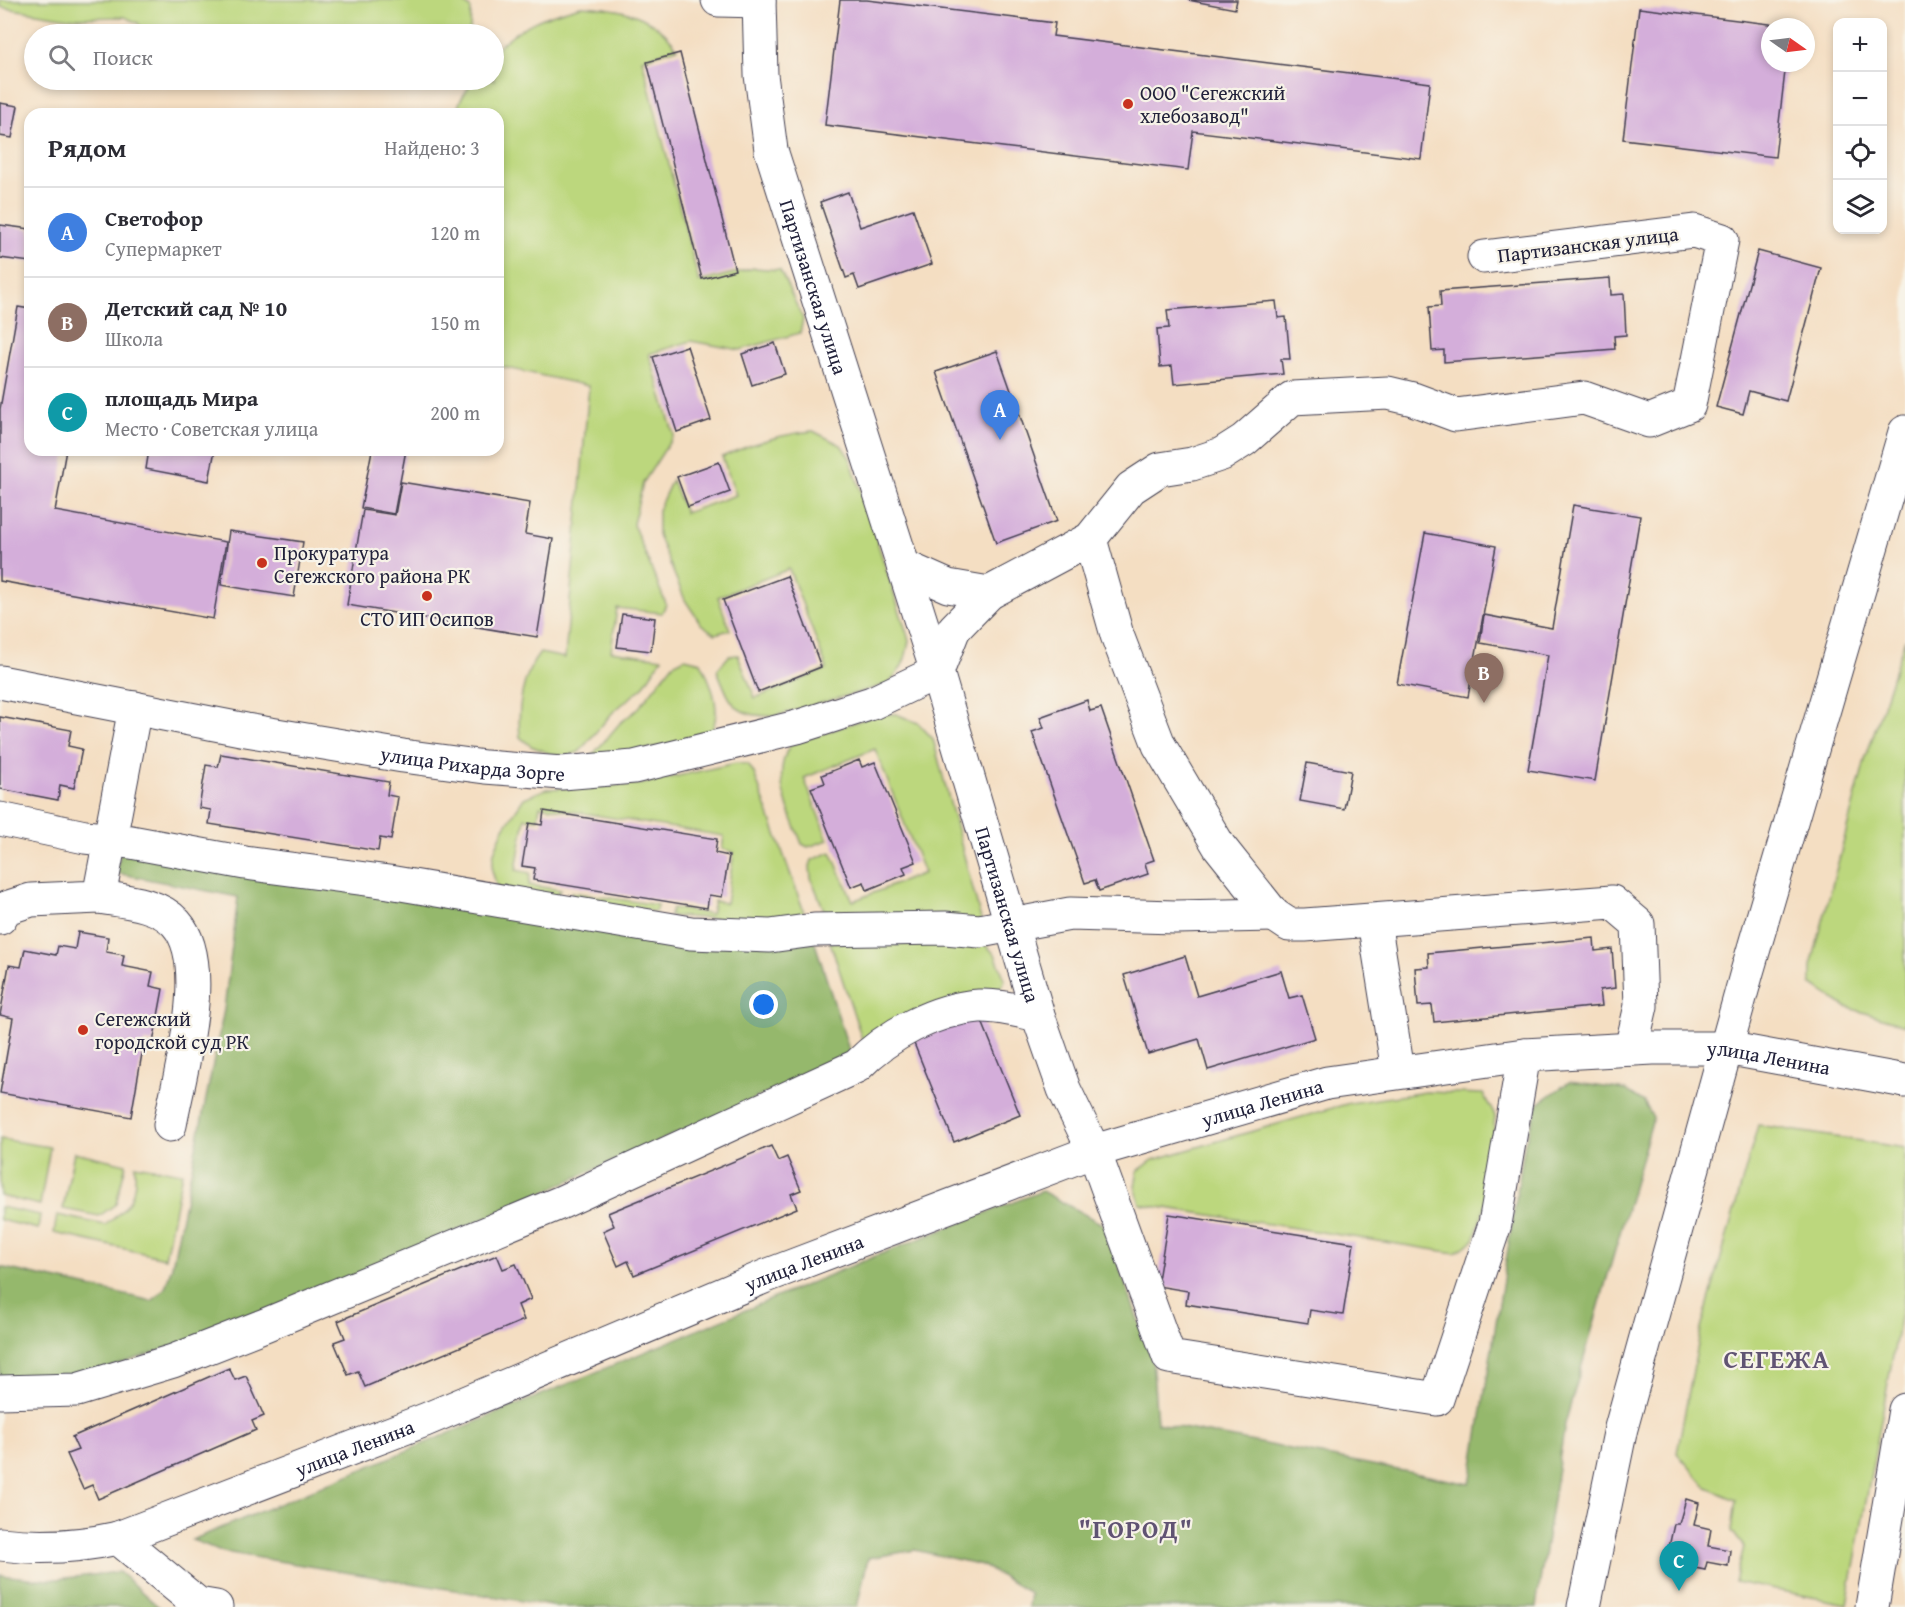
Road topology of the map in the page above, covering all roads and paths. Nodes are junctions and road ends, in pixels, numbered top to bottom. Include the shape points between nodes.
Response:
1 (718, 0) edge
2 (759, 1) edge
3 (1484, 257) dead end
4 (1905, 432) edge
5 (1090, 539) junction
6 (903, 566) junction
7 (989, 593) junction
8 (937, 672) junction
9 (0, 682) edge
10 (135, 708) junction
11 (0, 819) edge
12 (110, 840) junction
13 (99, 897) junction
14 (1274, 915) junction
15 (0, 918) edge
16 (1374, 921) junction
17 (1012, 925) junction
18 (1038, 1015) junction
19 (1726, 1048) junction
20 (1631, 1049) junction
21 (1524, 1055) junction
22 (1398, 1071) junction
23 (1905, 1081) edge
24 (170, 1125) dead end
25 (1094, 1150) junction
26 (0, 1392) edge
27 (1905, 1410) edge
28 (118, 1538) junction
29 (0, 1544) edge
30 (216, 1607) edge
31 (1584, 1607) edge
32 (1872, 1607) edge

1 - 2 street
2 - 6 street, Партизанская улица via 761,75 771,150
3 - 5 street, Партизанская улица via 1694,231 1722,240 1689,405 1648,421 1584,398 1456,415 1388,393 1292,398 1222,454 1160,469 1131,488
4 - 19 street
5 - 7 street, Партизанская улица
5 - 14 street via 1117,635 1160,745 1219,846
6 - 7 street via 948,586
6 - 8 street, Партизанская улица
7 - 8 street, Партизанская улица via 954,629
8 - 10 street, улица Рихарда Зорге via 872,703 797,726 634,767 562,773 403,756
8 - 17 street, Партизанская улица
9 - 10 street, улица Рихарда Зорге
10 - 12 street
11 - 12 street
12 - 13 street
12 - 17 street via 691,933 770,936 814,930 980,931
13 - 15 street via 31,900 6,908
13 - 24 street via 154,909 176,922 190,944 195,977 192,1007
14 - 16 street via 1289,925
14 - 17 street via 1070,914
16 - 20 street via 1612,902 1638,924 1641,1006
16 - 22 street
17 - 18 street, Партизанская улица
18 - 25 street, Партизанская улица via 1064,1089
18 - 26 street via 979,1006 944,1013 874,1048 857,1066 572,1197 265,1325 173,1360 77,1390
19 - 20 street, улица Ленина
19 - 23 street, улица Ленина
19 - 31 street via 1621,1428
20 - 21 street, улица Ленина
21 - 22 street, улица Ленина
21 - 25 street, Партизанская улица via 1495,1224 1437,1399 1169,1357
22 - 25 street, улица Ленина via 1327,1083
25 - 28 street, улица Ленина via 766,1276 425,1420
27 - 32 street
28 - 29 street, улица Ленина via 80,1547
28 - 30 street via 198,1604

